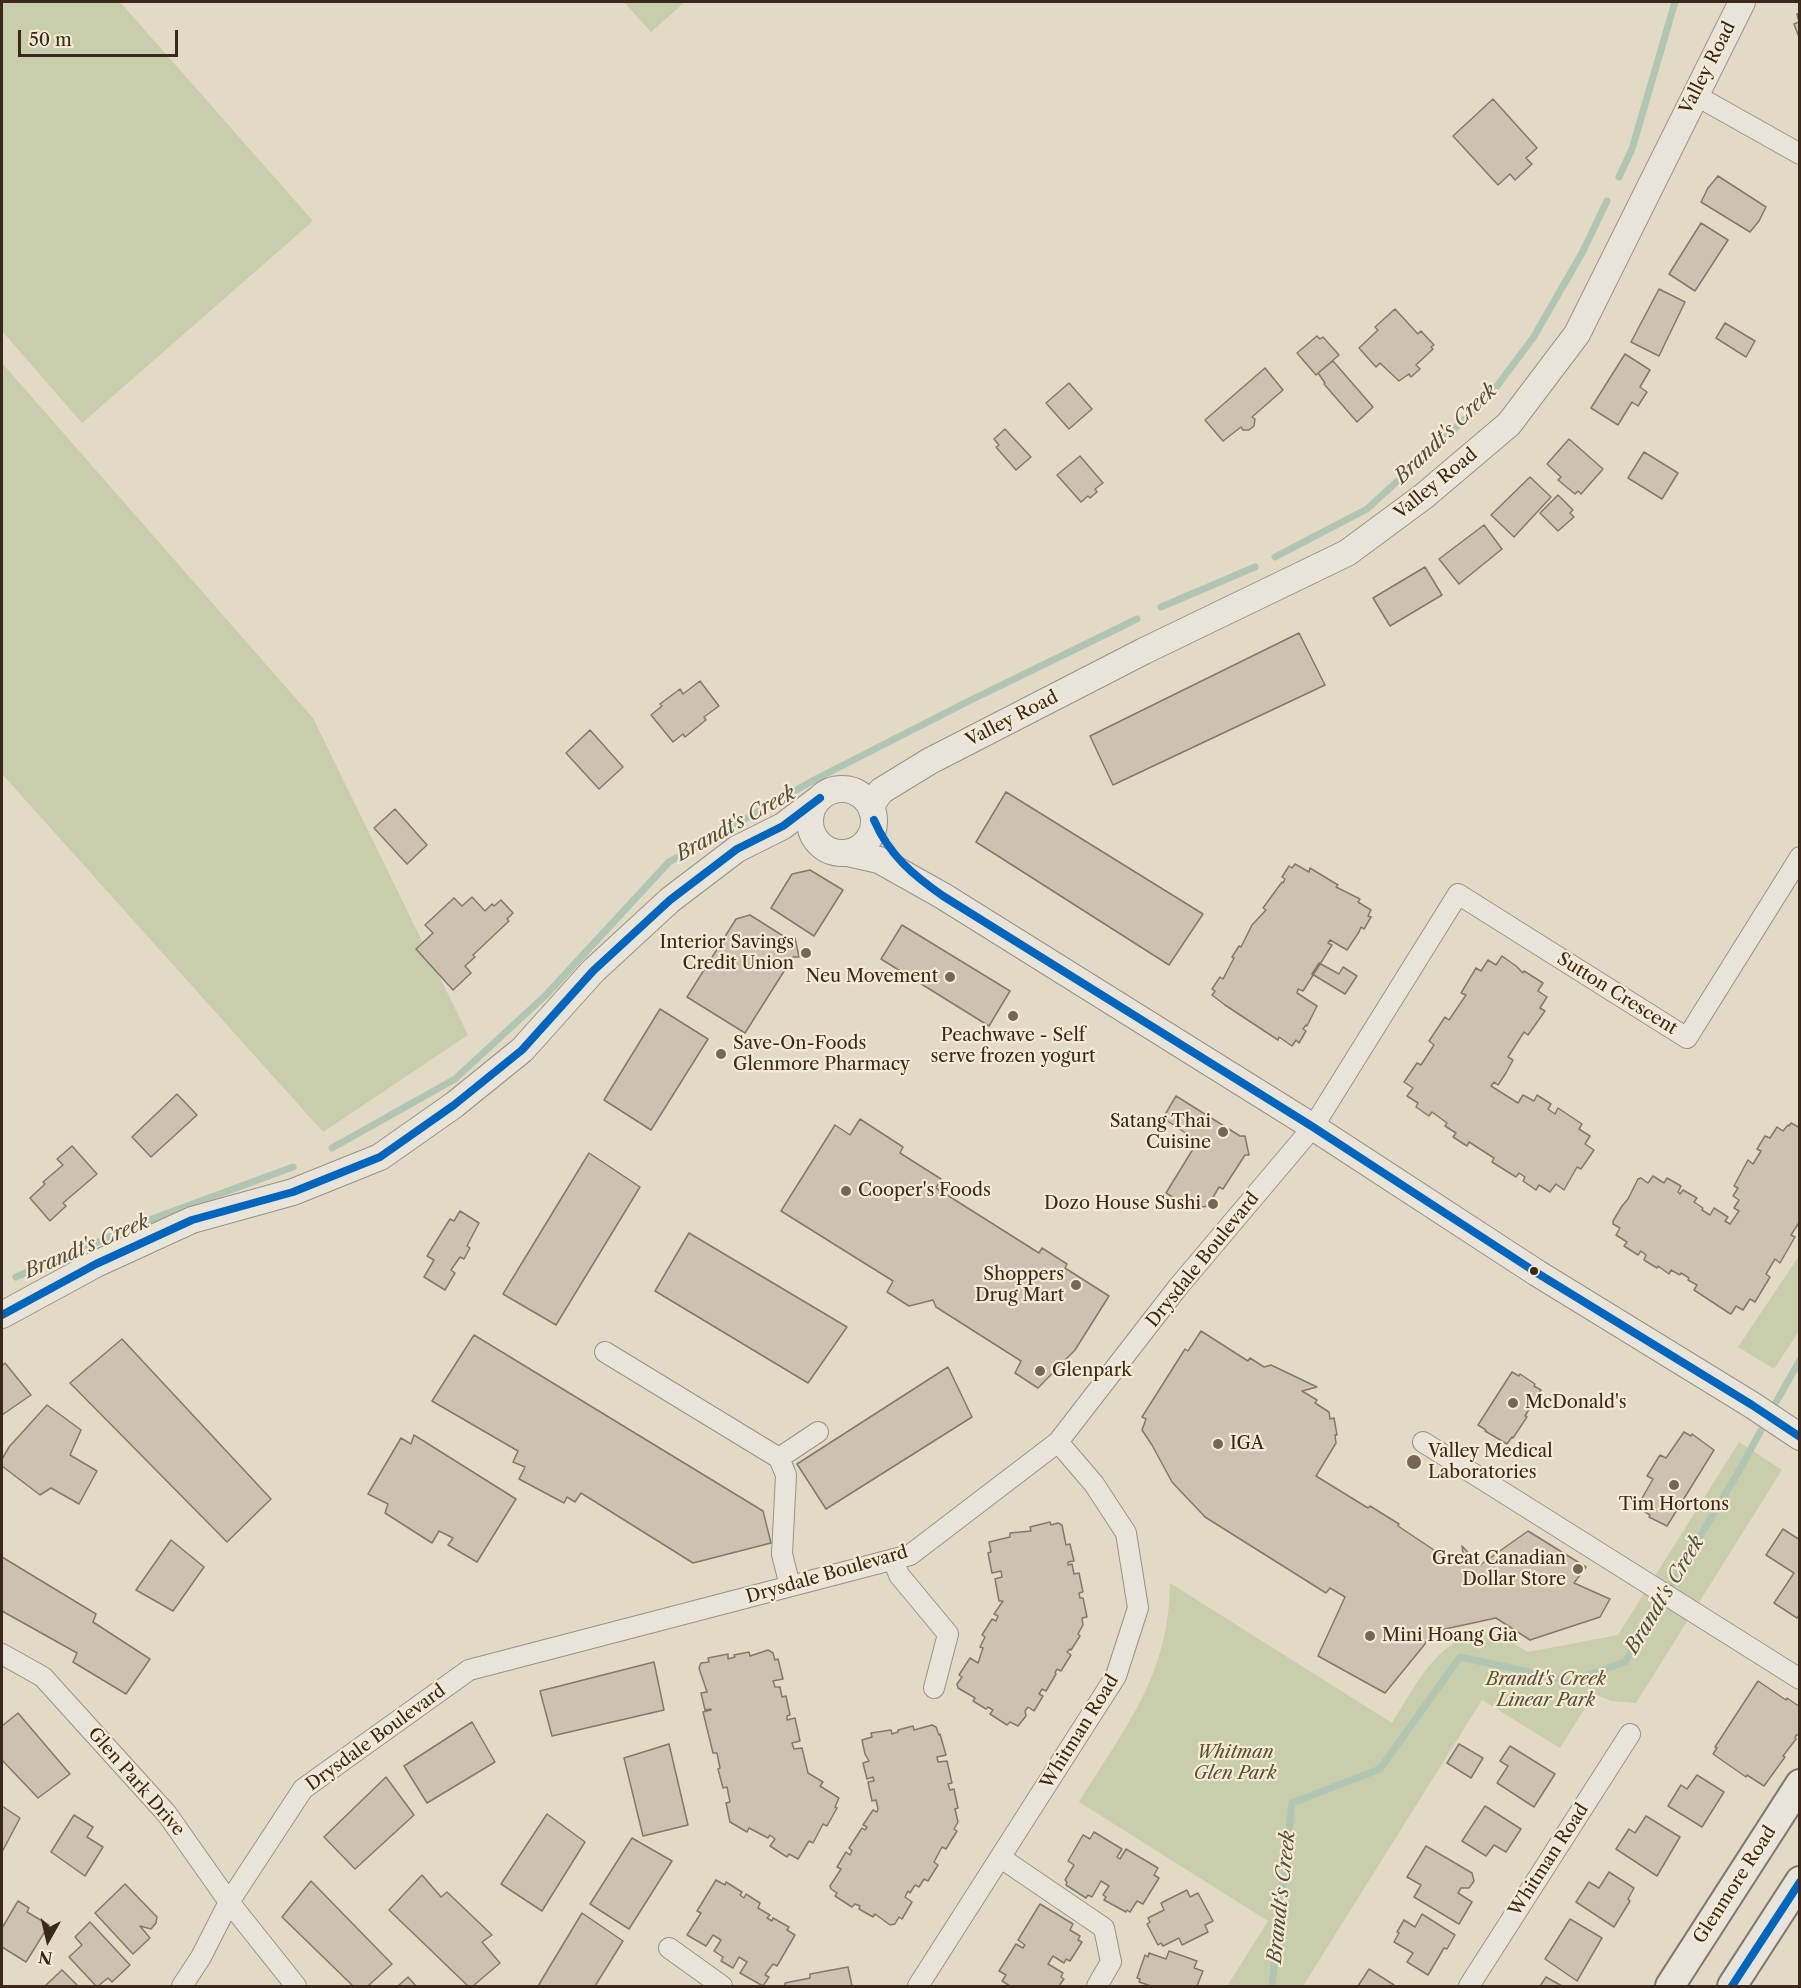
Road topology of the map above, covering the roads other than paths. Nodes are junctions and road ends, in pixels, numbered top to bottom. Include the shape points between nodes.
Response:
1 (1742, 2) edge
2 (1695, 95) junction
3 (1800, 154) edge
4 (930, 761) junction
5 (829, 794) junction
6 (873, 815) junction
7 (737, 849) junction
8 (837, 851) junction
9 (1800, 857) edge
10 (1458, 894) joint
11 (943, 896) junction
12 (1313, 1127) junction
13 (2, 1315) edge
14 (605, 1352) dead end
15 (818, 1432) dead end
16 (1800, 1437) edge
17 (1058, 1442) junction
18 (1423, 1442) dead end
19 (779, 1458) junction
20 (893, 1559) junction
21 (790, 1586) junction
22 (2, 1654) edge
23 (1800, 1679) edge
24 (934, 1688) dead end
25 (1630, 1734) dead end
26 (1800, 1784) edge
27 (1001, 1858) junction
28 (1800, 1881) edge
29 (229, 1902) junction
30 (669, 1948) dead end
31 (182, 1986) edge
32 (296, 1986) edge
33 (722, 1986) edge
34 (918, 1986) edge
35 (1097, 1986) edge
36 (1468, 1986) edge
37 (1670, 1986) edge
38 (1732, 1986) edge

1 - 2 street, Valley Road
2 - 3 street
2 - 4 street, Valley Road via 1577,334 1509,424 1424,496 1347,553
4 - 5 street, Valley Road
4 - 6 street, Valley Road via 881,791 873,802
5 - 6 street via 849,790 859,794
5 - 7 street, Valley Road via 783,826
5 - 8 street via 814,806 810,825 818,843
6 - 8 street, Valley Road via 870,837 864,844 857,850
6 - 11 street via 884,844 903,866
7 - 8 street, Valley Road via 799,839
7 - 13 street, Valley Road via 670,900 593,971 522,1050 454,1106 380,1157 293,1192 192,1220 96,1264
8 - 11 street via 879,860
9 - 10 street, Sutton Crescent via 1687,1038
10 - 12 street, Drysdale Boulevard
11 - 12 street
12 - 16 street via 1537,1274
12 - 17 street, Drysdale Boulevard via 1178,1287
14 - 19 street
15 - 19 street
17 - 20 street, Drysdale Boulevard via 910,1555
17 - 27 street, Whitman Road via 1094,1484 1126,1533 1138,1608 1116,1676
18 - 23 street
19 - 21 street via 786,1475 782,1554
20 - 21 street, Drysdale Boulevard
20 - 24 street via 899,1575 948,1634
21 - 29 street, Drysdale Boulevard via 469,1670 303,1789
22 - 29 street, Glen Park Drive via 43,1677 167,1814
25 - 36 street, Whitman Road
26 - 37 main road, Glenmore Road
27 - 34 street, Whitman Road
27 - 35 street via 1104,1929 1112,1962
28 - 38 main road
29 - 31 street, Drysdale Boulevard
29 - 32 street, Glen Park Drive
30 - 33 street

